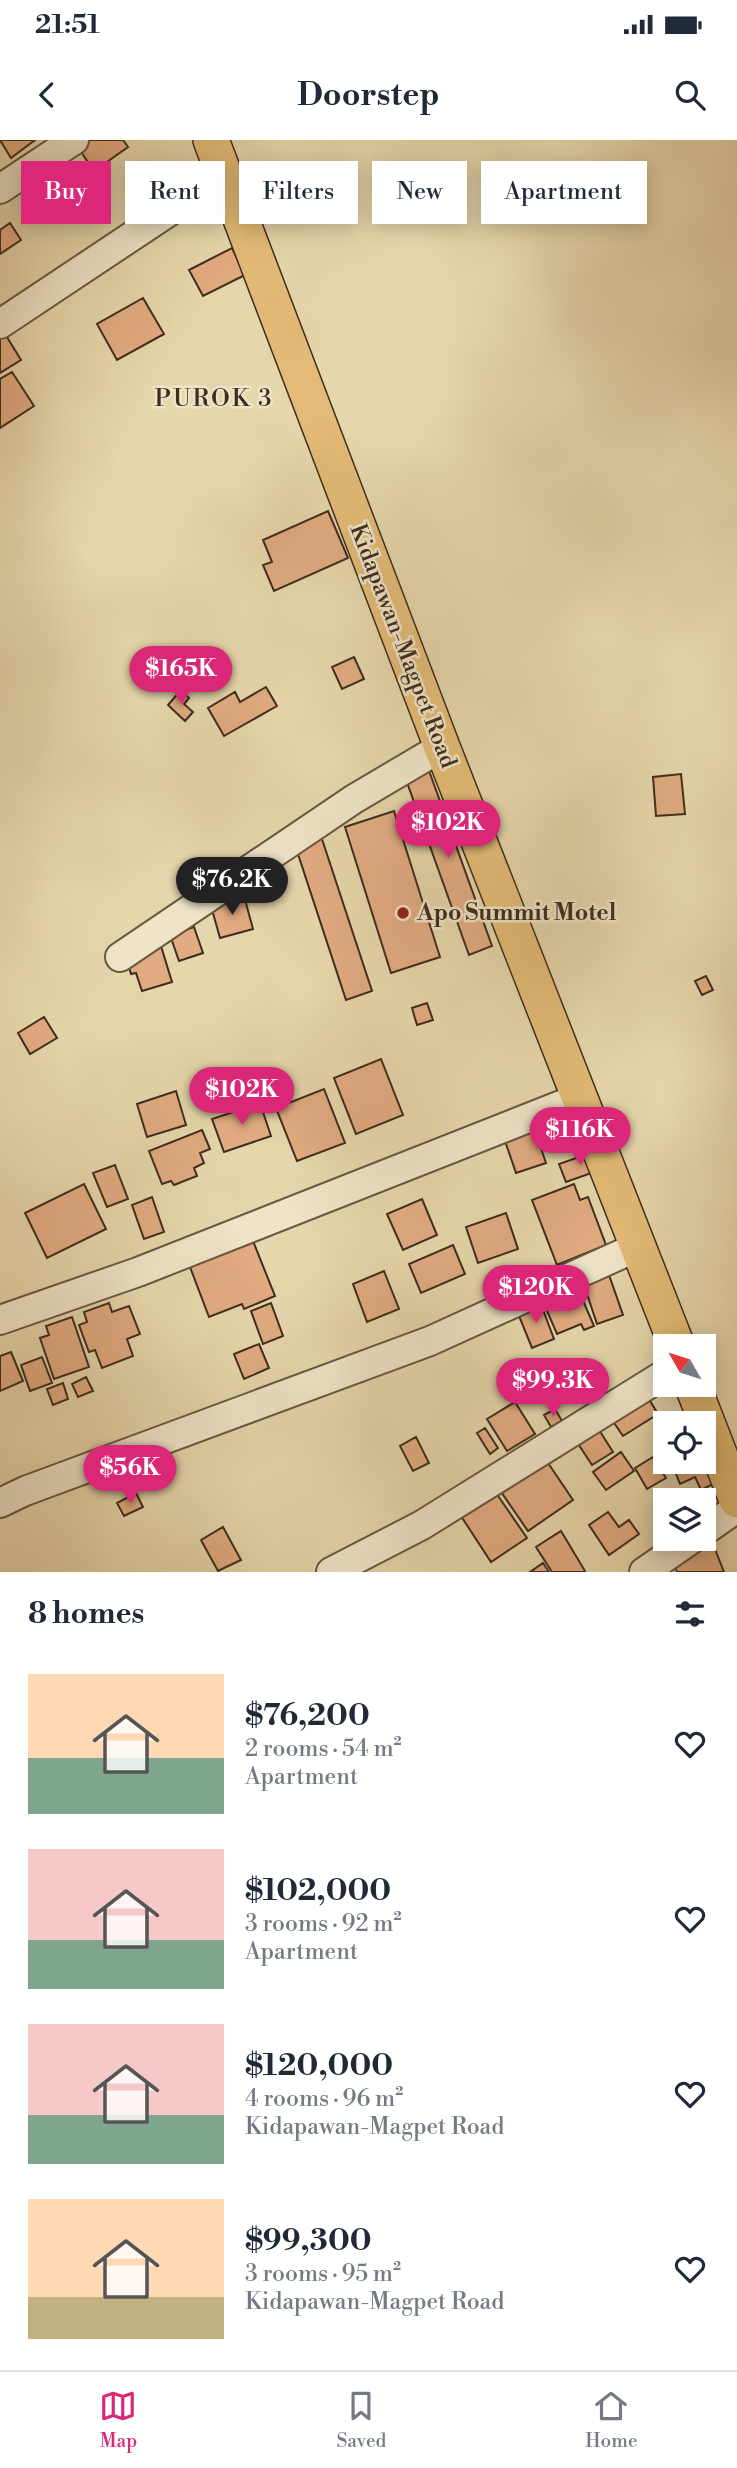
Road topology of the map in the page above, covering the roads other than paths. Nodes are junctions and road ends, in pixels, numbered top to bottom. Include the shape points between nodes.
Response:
1 (74, 140) edge
2 (211, 140) edge
3 (219, 161) edge
4 (225, 175) edge
5 (0, 188) edge
6 (151, 224) edge
7 (0, 324) edge
8 (442, 747) junction
9 (120, 957) dead end
10 (579, 1098) junction
11 (637, 1247) junction
12 (0, 1320) edge
13 (672, 1334) edge
14 (653, 1381) edge
15 (697, 1397) edge
16 (737, 1500) edge
17 (0, 1503) edge
18 (737, 1508) edge
19 (716, 1523) edge
20 (674, 1551) edge
21 (331, 1572) edge
22 (644, 1572) edge

1 - 5 street
2 - 3 main road, Kidapawan-Magpet Road
4 - 8 main road, Kidapawan-Magpet Road
6 - 7 street
8 - 9 street via 354,799
8 - 10 main road, Kidapawan-Magpet Road
10 - 11 main road, Kidapawan-Magpet Road
10 - 12 street via 138,1272
11 - 13 main road, Kidapawan-Magpet Road
11 - 17 street via 430,1341
14 - 21 street via 422,1525
15 - 16 main road
18 - 19 street
20 - 22 street

